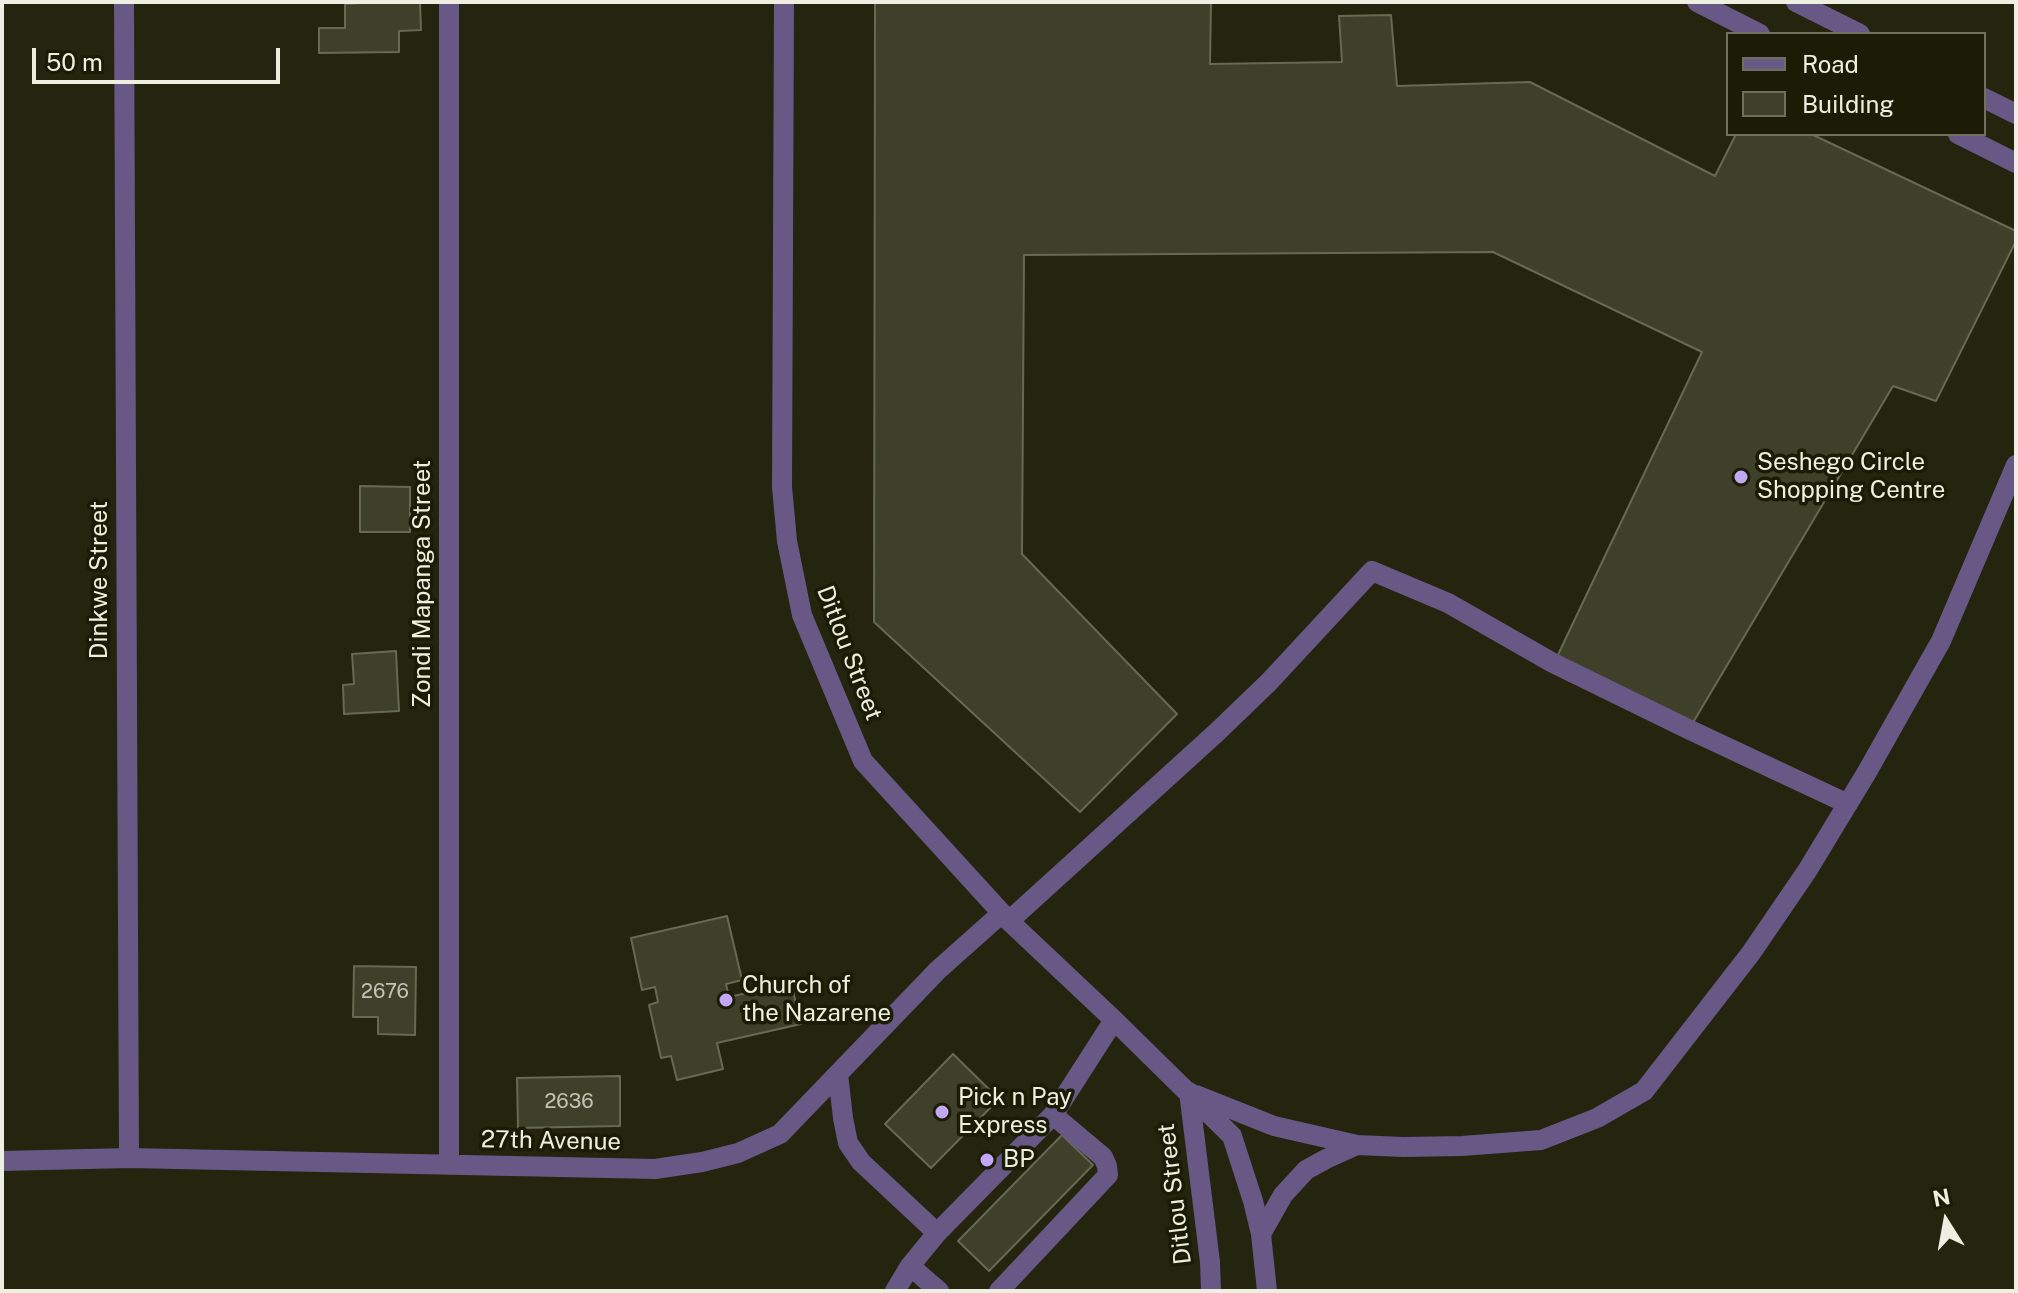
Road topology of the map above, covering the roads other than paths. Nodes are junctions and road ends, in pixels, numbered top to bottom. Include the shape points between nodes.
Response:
1 (124, 2) edge
2 (449, 2) edge
3 (784, 2) edge
4 (1697, 2) edge
5 (1796, 2) edge
6 (1756, 32) edge
7 (1856, 32) edge
8 (1986, 99) edge
9 (2016, 114) edge
10 (1962, 136) edge
11 (2016, 163) edge
12 (2016, 465) edge
13 (1848, 804) junction
14 (1006, 917) junction
15 (1114, 1020) junction
16 (838, 1074) junction
17 (1189, 1092) junction
18 (1053, 1115) junction
19 (1357, 1145) junction
20 (129, 1158) junction
21 (2, 1161) edge
22 (449, 1165) junction
23 (937, 1233) junction
24 (1261, 1234) junction
25 (910, 1266) junction
26 (895, 1291) edge
27 (939, 1291) edge
28 (999, 1291) edge
29 (1211, 1291) edge
30 (1267, 1291) edge

1 - 20 street, Dinkwe Street
2 - 22 street, Zondi Mapanga Street
3 - 14 street, Ditlou Street via 782,487 802,615 863,761
4 - 6 street
5 - 7 street
8 - 9 street
10 - 11 street
12 - 13 street via 1941,641
13 - 14 street, 27th Avenue via 1553,663 1448,603 1372,571 1227,723
13 - 19 street via 1751,953 1644,1091 1597,1118 1541,1140
14 - 15 street, Ditlou Street
14 - 16 street, 27th Avenue via 938,970
15 - 17 street, Ditlou Street
15 - 18 street
16 - 22 street, 27th Avenue via 780,1134 702,1162 655,1169
16 - 23 street via 848,1143 861,1162
17 - 19 street via 1274,1126
17 - 24 street, Ditlou Street via 1232,1136
17 - 29 street, Ditlou Street
18 - 23 street
18 - 28 street via 1103,1157 1108,1175
19 - 24 street via 1306,1170 1283,1195
20 - 21 street, 27th Avenue
20 - 22 street, 27th Avenue
23 - 25 street
24 - 30 street, Ditlou Street
25 - 26 street
25 - 27 street

